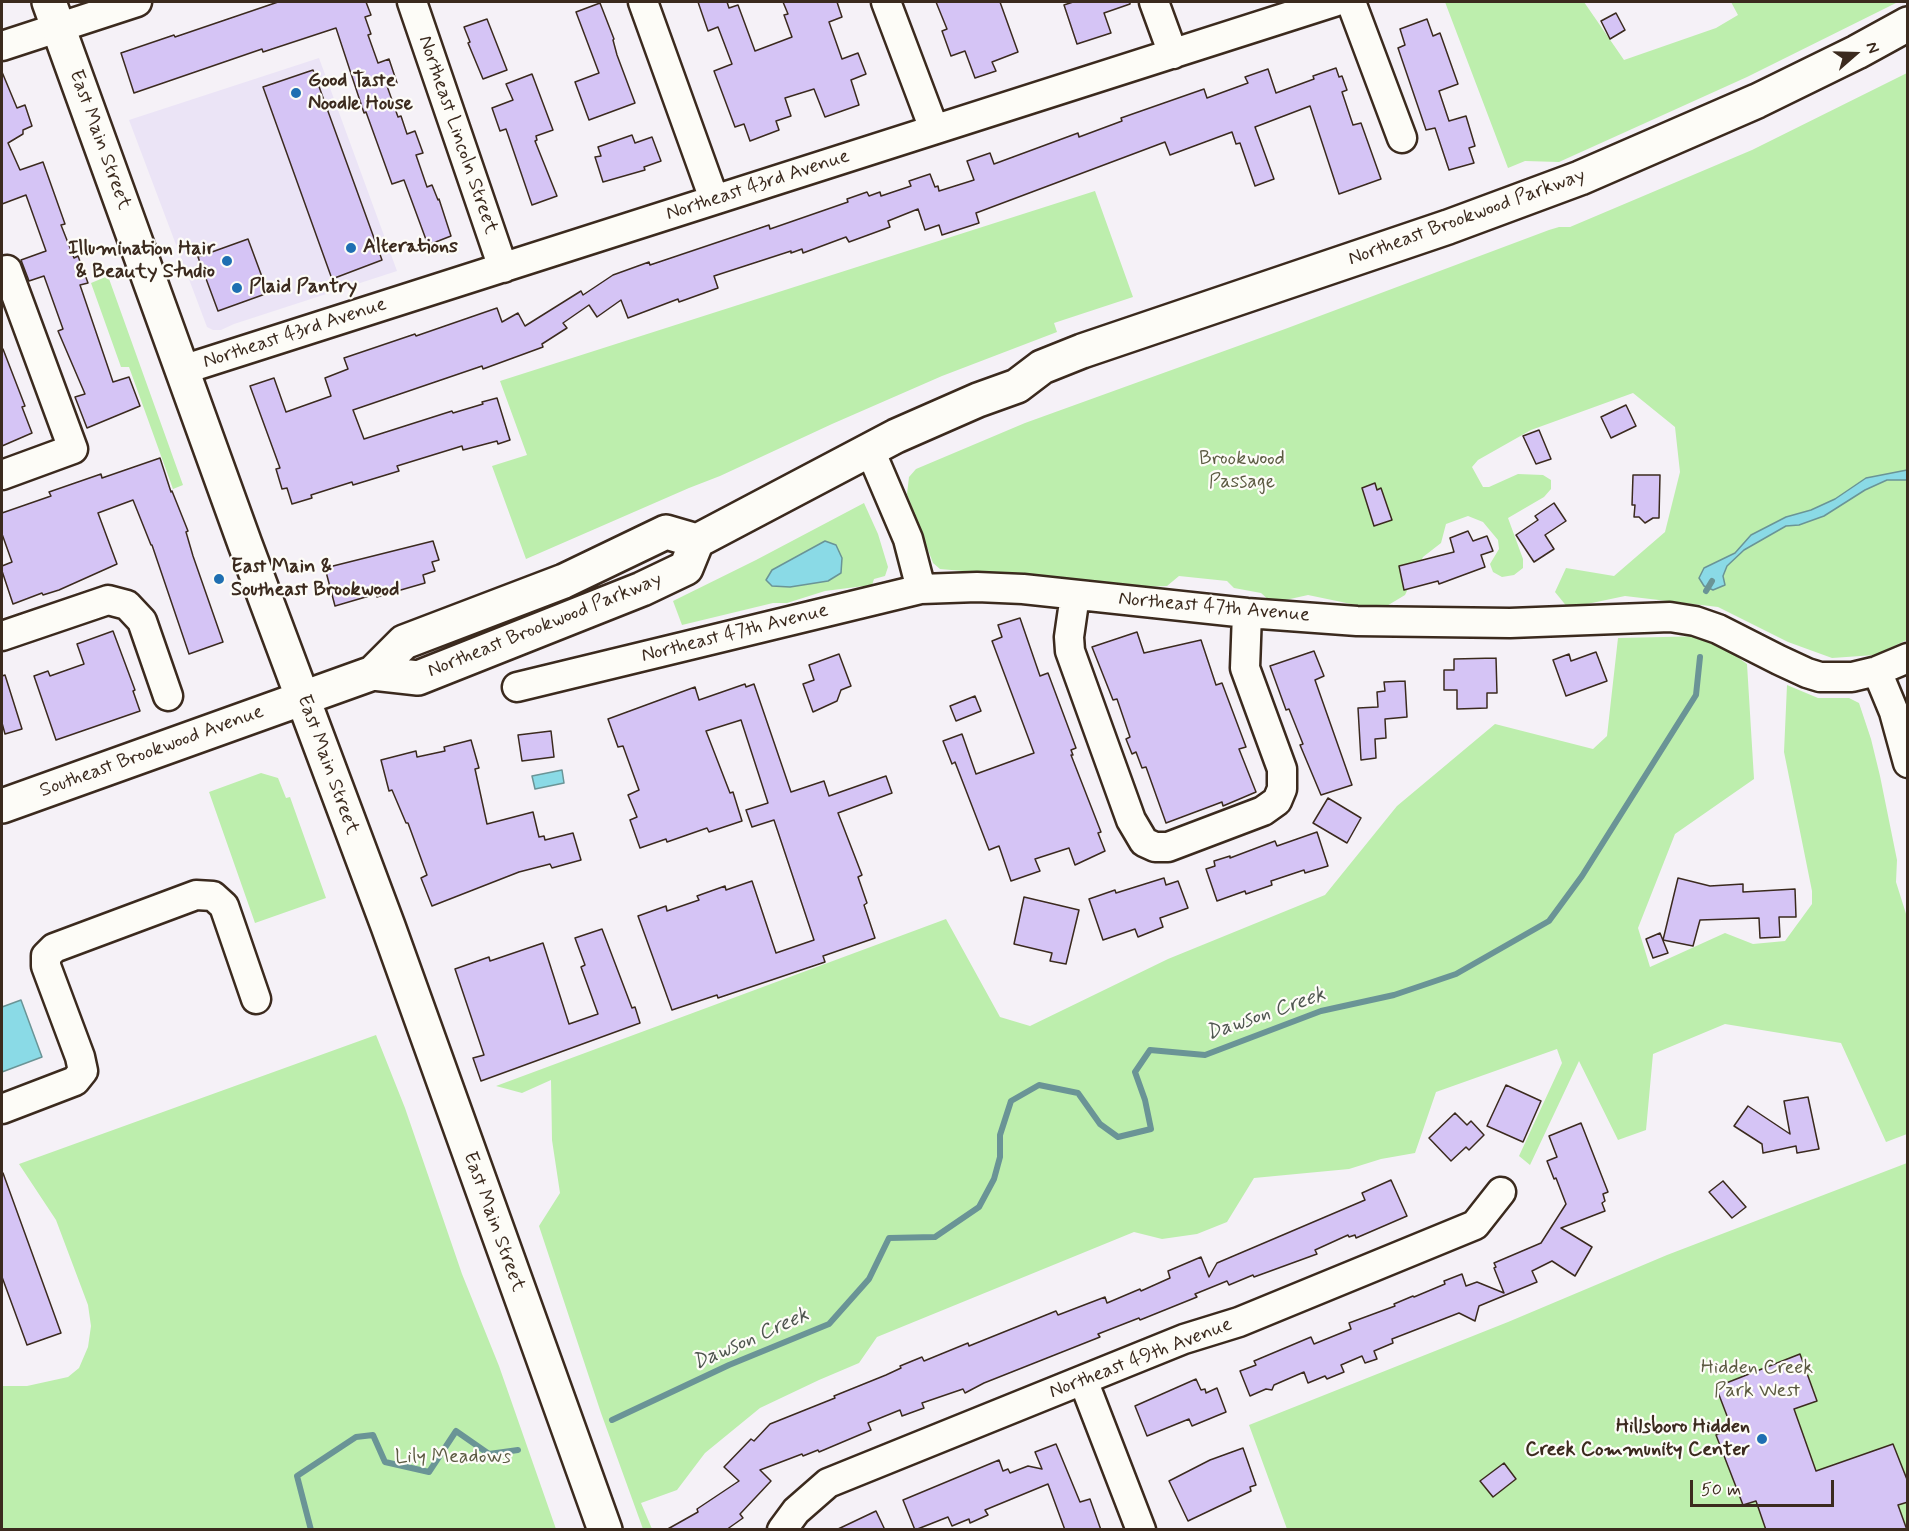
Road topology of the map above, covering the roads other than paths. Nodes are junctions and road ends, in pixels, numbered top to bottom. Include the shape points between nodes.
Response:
1 (137, 2) edge
2 (412, 2) edge
3 (643, 2) edge
4 (886, 2) edge
5 (1154, 2) edge
6 (1334, 2) edge
7 (1351, 2) edge
8 (53, 14) edge
9 (1908, 24) edge
10 (2, 46) edge
11 (1908, 50) edge
12 (1173, 54) junction
13 (934, 129) junction
14 (1402, 138) dead end
15 (714, 199) junction
16 (503, 268) junction
17 (7, 270) dead end
18 (182, 370) junction
19 (1017, 386) junction
20 (870, 450) junction
21 (2, 475) edge
22 (921, 589) junction
23 (1075, 595) junction
24 (1247, 613) junction
25 (2, 636) edge
26 (1908, 658) edge
27 (1878, 671) junction
28 (516, 687) dead end
29 (168, 696) dead end
30 (302, 698) junction
31 (1908, 763) edge
32 (2, 806) edge
33 (256, 999) dead end
34 (2, 1109) edge
35 (1501, 1192) dead end
36 (1083, 1380) junction
37 (605, 1530) edge
38 (782, 1530) edge
39 (1141, 1530) edge

1 - 8 street
2 - 16 street, Northeast Lincoln Street
3 - 15 street
4 - 13 street
5 - 12 street
6 - 12 street, Northeast 43rd Avenue
7 - 14 street
8 - 10 street
8 - 18 main road, East Main Street
9 - 19 main road, Northeast Brookwood Parkway via 1757,101 1580,178 1082,351 1042,367
11 - 19 main road, Northeast Brookwood Parkway via 1725,141 1582,201 1050,385
12 - 13 street, Northeast 43rd Avenue
13 - 15 street, Northeast 43rd Avenue
15 - 16 street, Northeast 43rd Avenue
16 - 18 street, Northeast 43rd Avenue
17 - 21 street via 73,449
18 - 30 main road, East Main Street
19 - 20 main road, Northeast Brookwood Parkway
20 - 22 street via 908,539
20 - 30 main road, Northeast Brookwood Parkway via 697,541 686,568 418,678 373,673
22 - 23 street, Northeast 47th Avenue via 977,587
22 - 28 street, Northeast 47th Avenue
23 - 24 street, Northeast 47th Avenue
23 - 24 street via 1070,651 1131,820 1144,842 1155,847 1168,847 1263,812 1278,801 1282,769 1245,668
24 - 27 street, Northeast 47th Avenue via 1430,623 1670,617 1718,629 1820,677 1846,678
25 - 29 street via 108,600 127,604 142,621
26 - 27 street, Northeast 47th Avenue
27 - 31 street
30 - 32 main road, Southeast Brookwood Avenue
30 - 37 main road, East Main Street
33 - 34 street via 224,906 213,896 196,895 62,944 46,956 46,966 83,1071 75,1081
35 - 36 street, Northeast 49th Avenue via 1475,1225 1239,1322 1184,1339
36 - 38 street, Northeast 49th Avenue via 828,1483 796,1511
36 - 39 street

